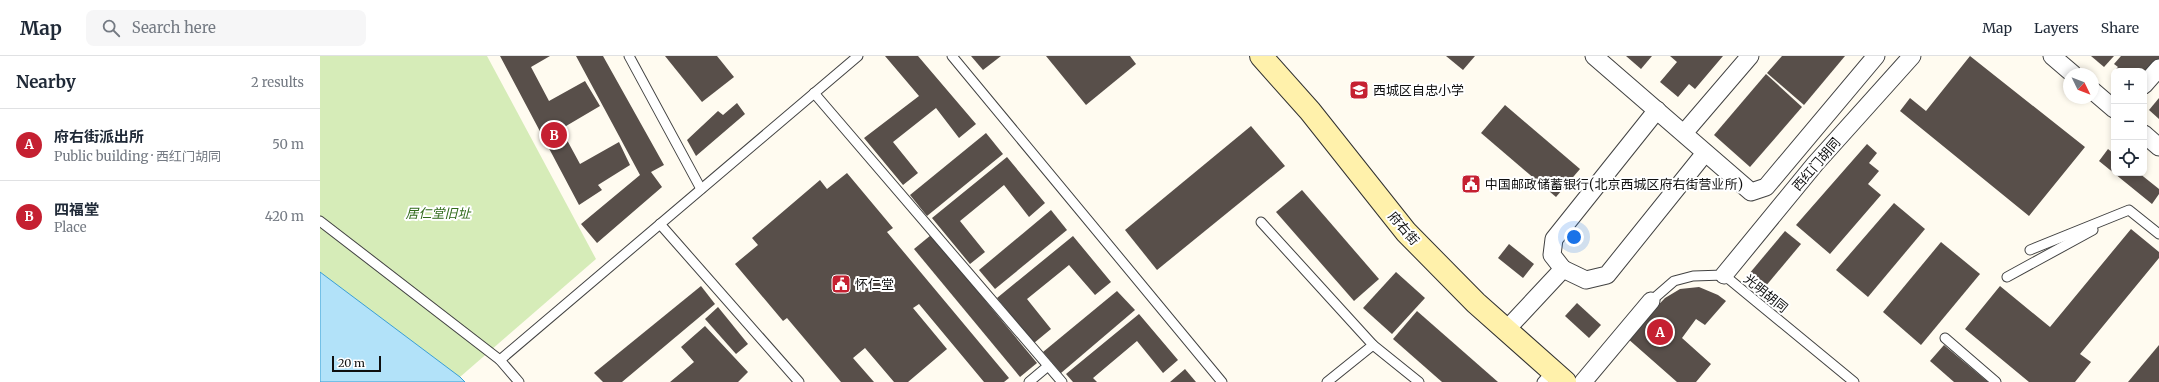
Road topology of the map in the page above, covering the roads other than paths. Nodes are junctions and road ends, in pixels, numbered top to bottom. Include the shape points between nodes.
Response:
1 (629, 56) edge
2 (858, 56) edge
3 (952, 56) edge
4 (1261, 56) edge
5 (1594, 56) edge
6 (1750, 56) edge
7 (1876, 56) edge
8 (1912, 56) edge
9 (2052, 56) edge
10 (2066, 68) edge
11 (2159, 68) edge
12 (2147, 82) edge
13 (814, 93) junction
14 (2099, 96) edge
15 (2111, 106) edge
16 (1657, 110) junction
17 (1684, 133) junction
18 (2147, 137) edge
19 (2159, 147) edge
20 (1706, 153) junction
21 (701, 189) junction
22 (2129, 210) junction
23 (320, 221) edge
24 (1261, 222) dead end
25 (660, 224) junction
26 (2159, 234) edge
27 (2030, 250) dead end
28 (1563, 269) junction
29 (1724, 276) junction
30 (2007, 277) dead end
31 (1651, 301) joint
32 (1506, 330) junction
33 (1945, 338) dead end
34 (1374, 345) junction
35 (500, 360) junction
36 (1048, 366) junction
37 (1553, 378) edge
38 (519, 382) edge
39 (799, 382) edge
40 (1029, 382) edge
41 (1062, 382) edge
42 (1222, 382) edge
43 (1327, 382) edge
44 (1419, 382) edge
45 (1583, 382) edge
46 (1854, 382) edge
47 (1996, 382) edge

1 - 21 lane
2 - 13 lane
3 - 42 lane
4 - 32 main road, 府右街 via 1310,111 1406,232
5 - 16 street
6 - 17 street
7 - 20 street via 1766,187 1751,192
8 - 29 street, 西红门胡同 via 1815,164
9 - 10 street
11 - 12 street
13 - 21 lane
13 - 36 lane
14 - 15 street
16 - 17 street
16 - 28 street via 1554,239 1552,255
17 - 20 street
18 - 19 street
20 - 28 street via 1607,275 1586,280
21 - 25 lane
22 - 26 lane
22 - 27 lane
22 - 30 lane
23 - 35 lane
24 - 34 lane
25 - 35 lane
25 - 39 lane
28 - 32 street
29 - 31 lane, 光明胡同 via 1693,276 1674,281
29 - 46 lane, 光明胡同
31 - 45 street
32 - 37 main road, 府右街
33 - 47 lane
34 - 43 lane
34 - 44 lane
35 - 38 lane
36 - 40 lane
36 - 41 lane

